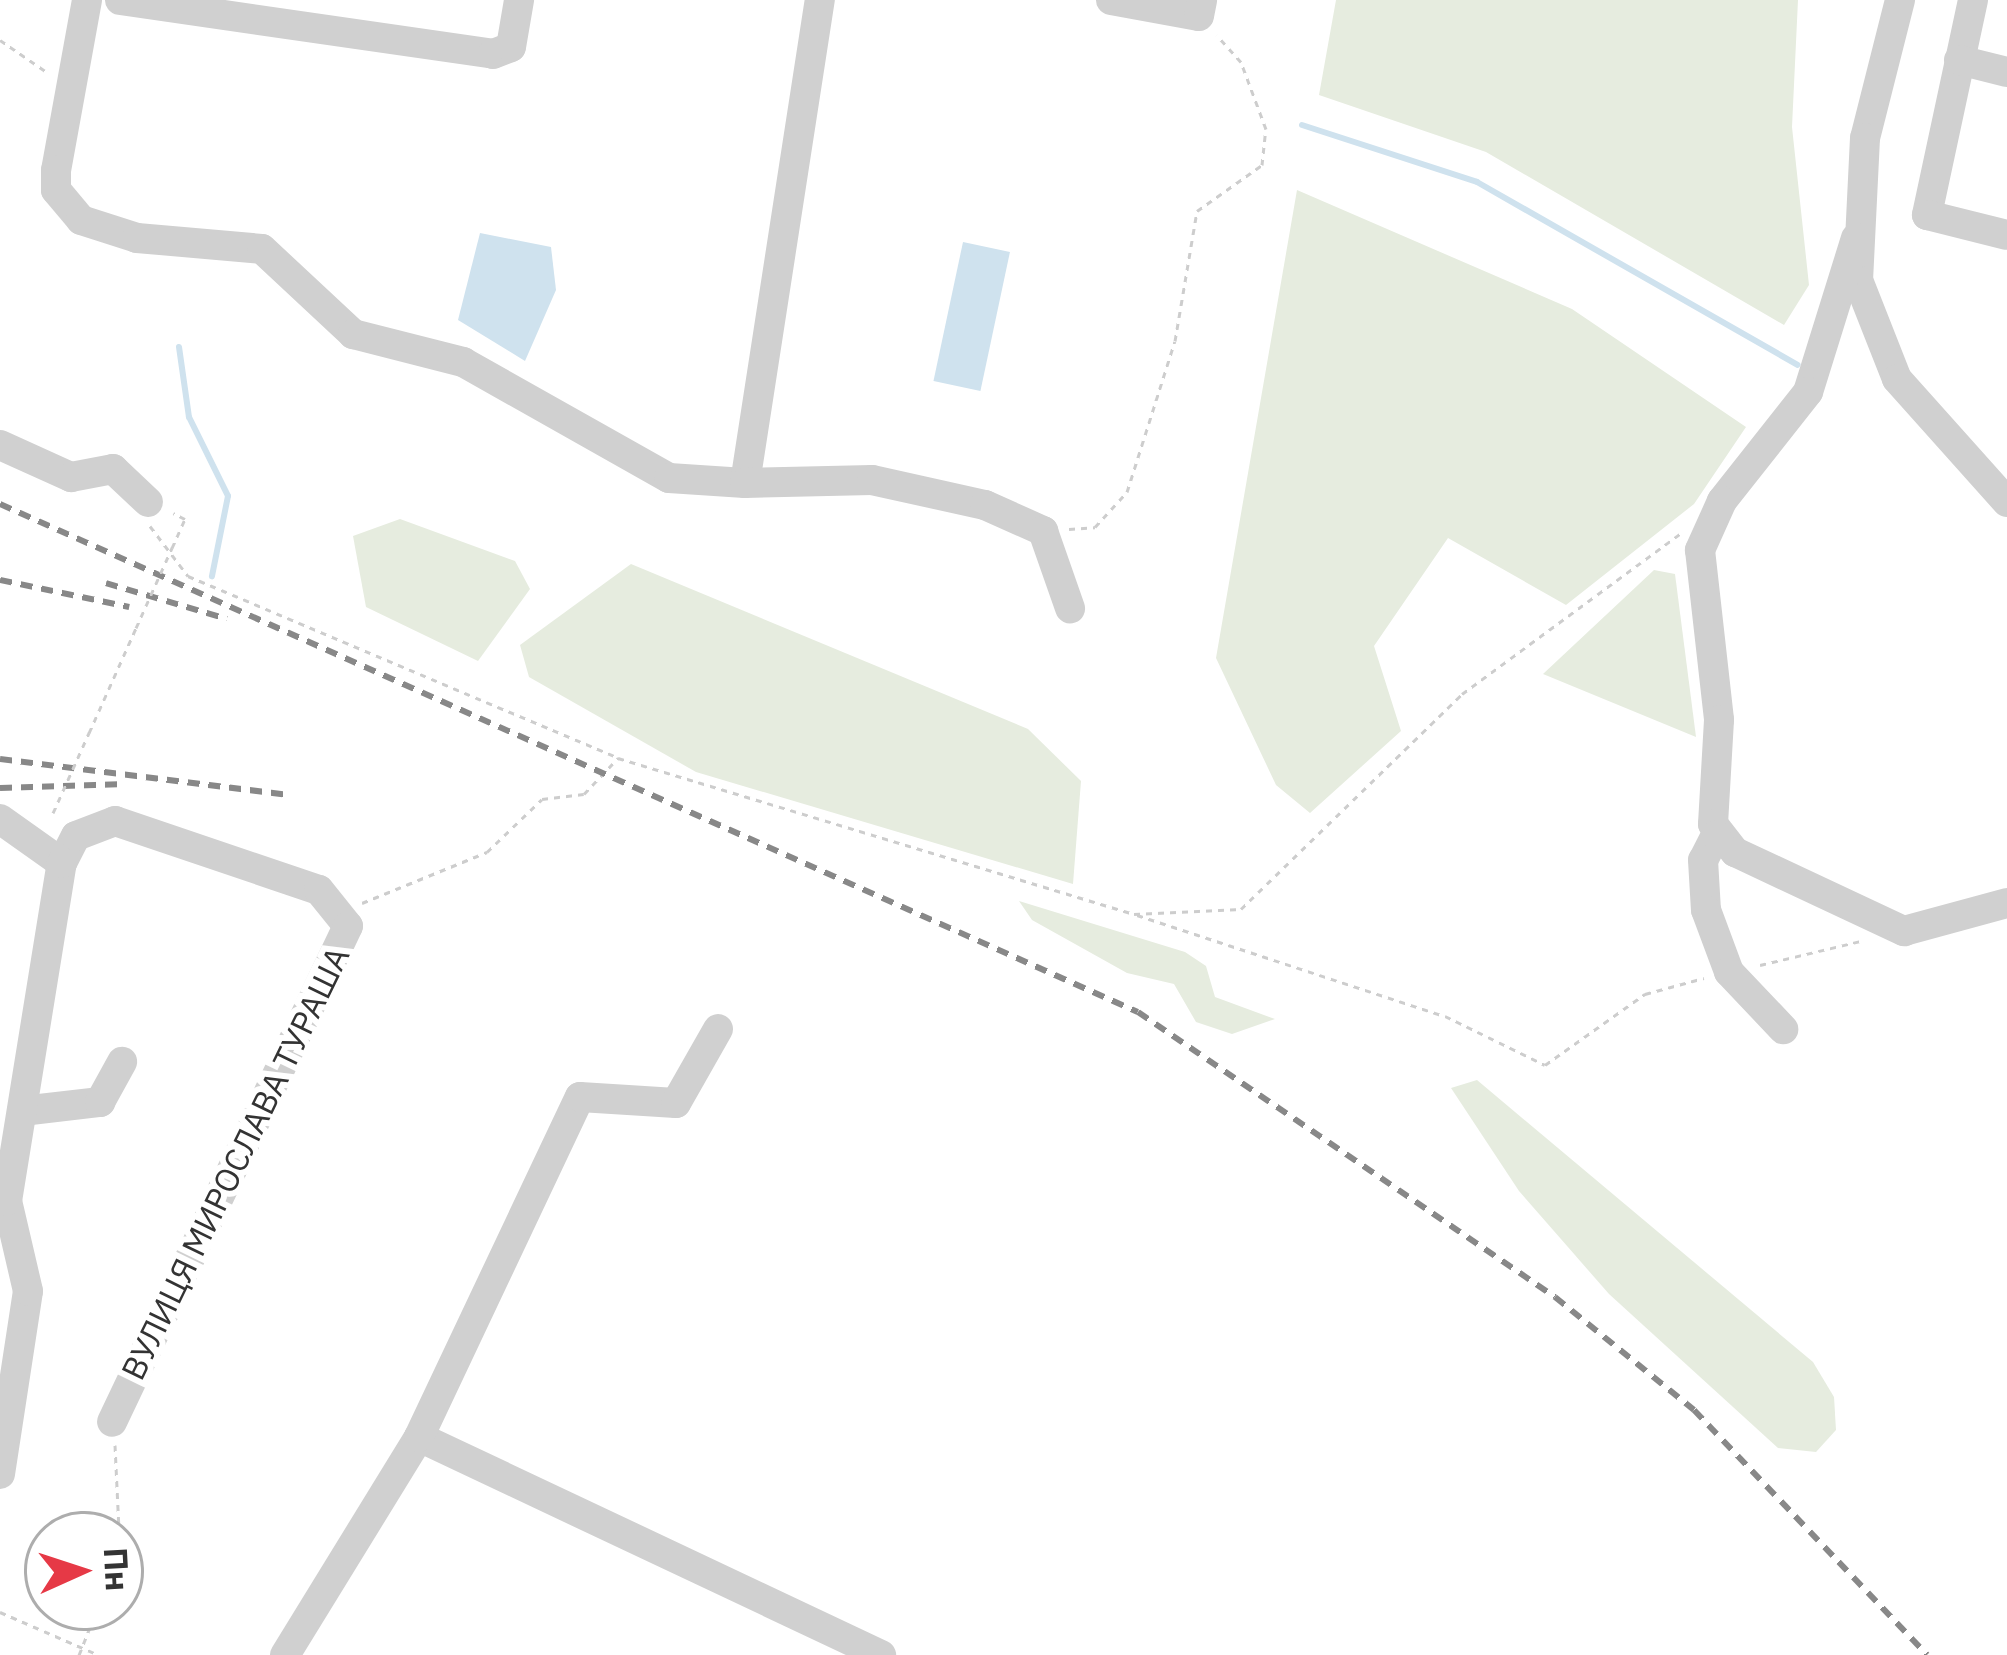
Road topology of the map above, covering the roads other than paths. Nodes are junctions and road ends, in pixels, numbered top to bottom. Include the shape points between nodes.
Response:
1 (87, 0) edge
2 (120, 0) edge
3 (519, 0) edge
4 (820, 0) edge
5 (1111, 0) edge
6 (1900, 0) edge
7 (1973, 0) edge
8 (1201, 8) edge
9 (1959, 60) junction
10 (2007, 72) edge
11 (2007, 235) edge
12 (1856, 238) junction
13 (0, 445) edge
14 (746, 483) junction
15 (148, 502) road end
16 (2007, 502) edge
17 (1070, 608) dead end
18 (0, 819) edge
19 (1716, 835) junction
20 (62, 863) junction
21 (2007, 903) edge
22 (718, 1029) dead end
23 (1783, 1029) dead end
24 (122, 1062) dead end
25 (16, 1094) edge
26 (112, 1422) road end
27 (419, 1437) junction
28 (0, 1474) edge
29 (285, 1655) edge
30 (881, 1655) edge

1 - 14 street via 56,190 81,220 121,235 262,249 353,334 464,362 669,478
2 - 3 street via 493,54 512,47
4 - 14 street
5 - 8 street
6 - 12 street via 1865,138
7 - 9 street
9 - 10 street
9 - 11 street via 1927,215
12 - 16 street via 1869,320 1897,379
12 - 19 street via 1808,392 1711,521 1699,589 1719,720
13 - 15 street via 70,477 113,469
14 - 17 street via 872,479 1043,531
18 - 20 street
19 - 21 street via 1904,931
19 - 23 street via 1701,883 1729,972
20 - 25 street
20 - 26 street, ВУЛИЦЯ МИРОСЛАВА ТУРАША via 100,821 146,823 344,910 343,944
22 - 27 street via 676,1103 580,1097
24 - 25 street via 100,1102
25 - 28 street via 7,1201 28,1291
27 - 29 street via 325,1574
27 - 30 street

